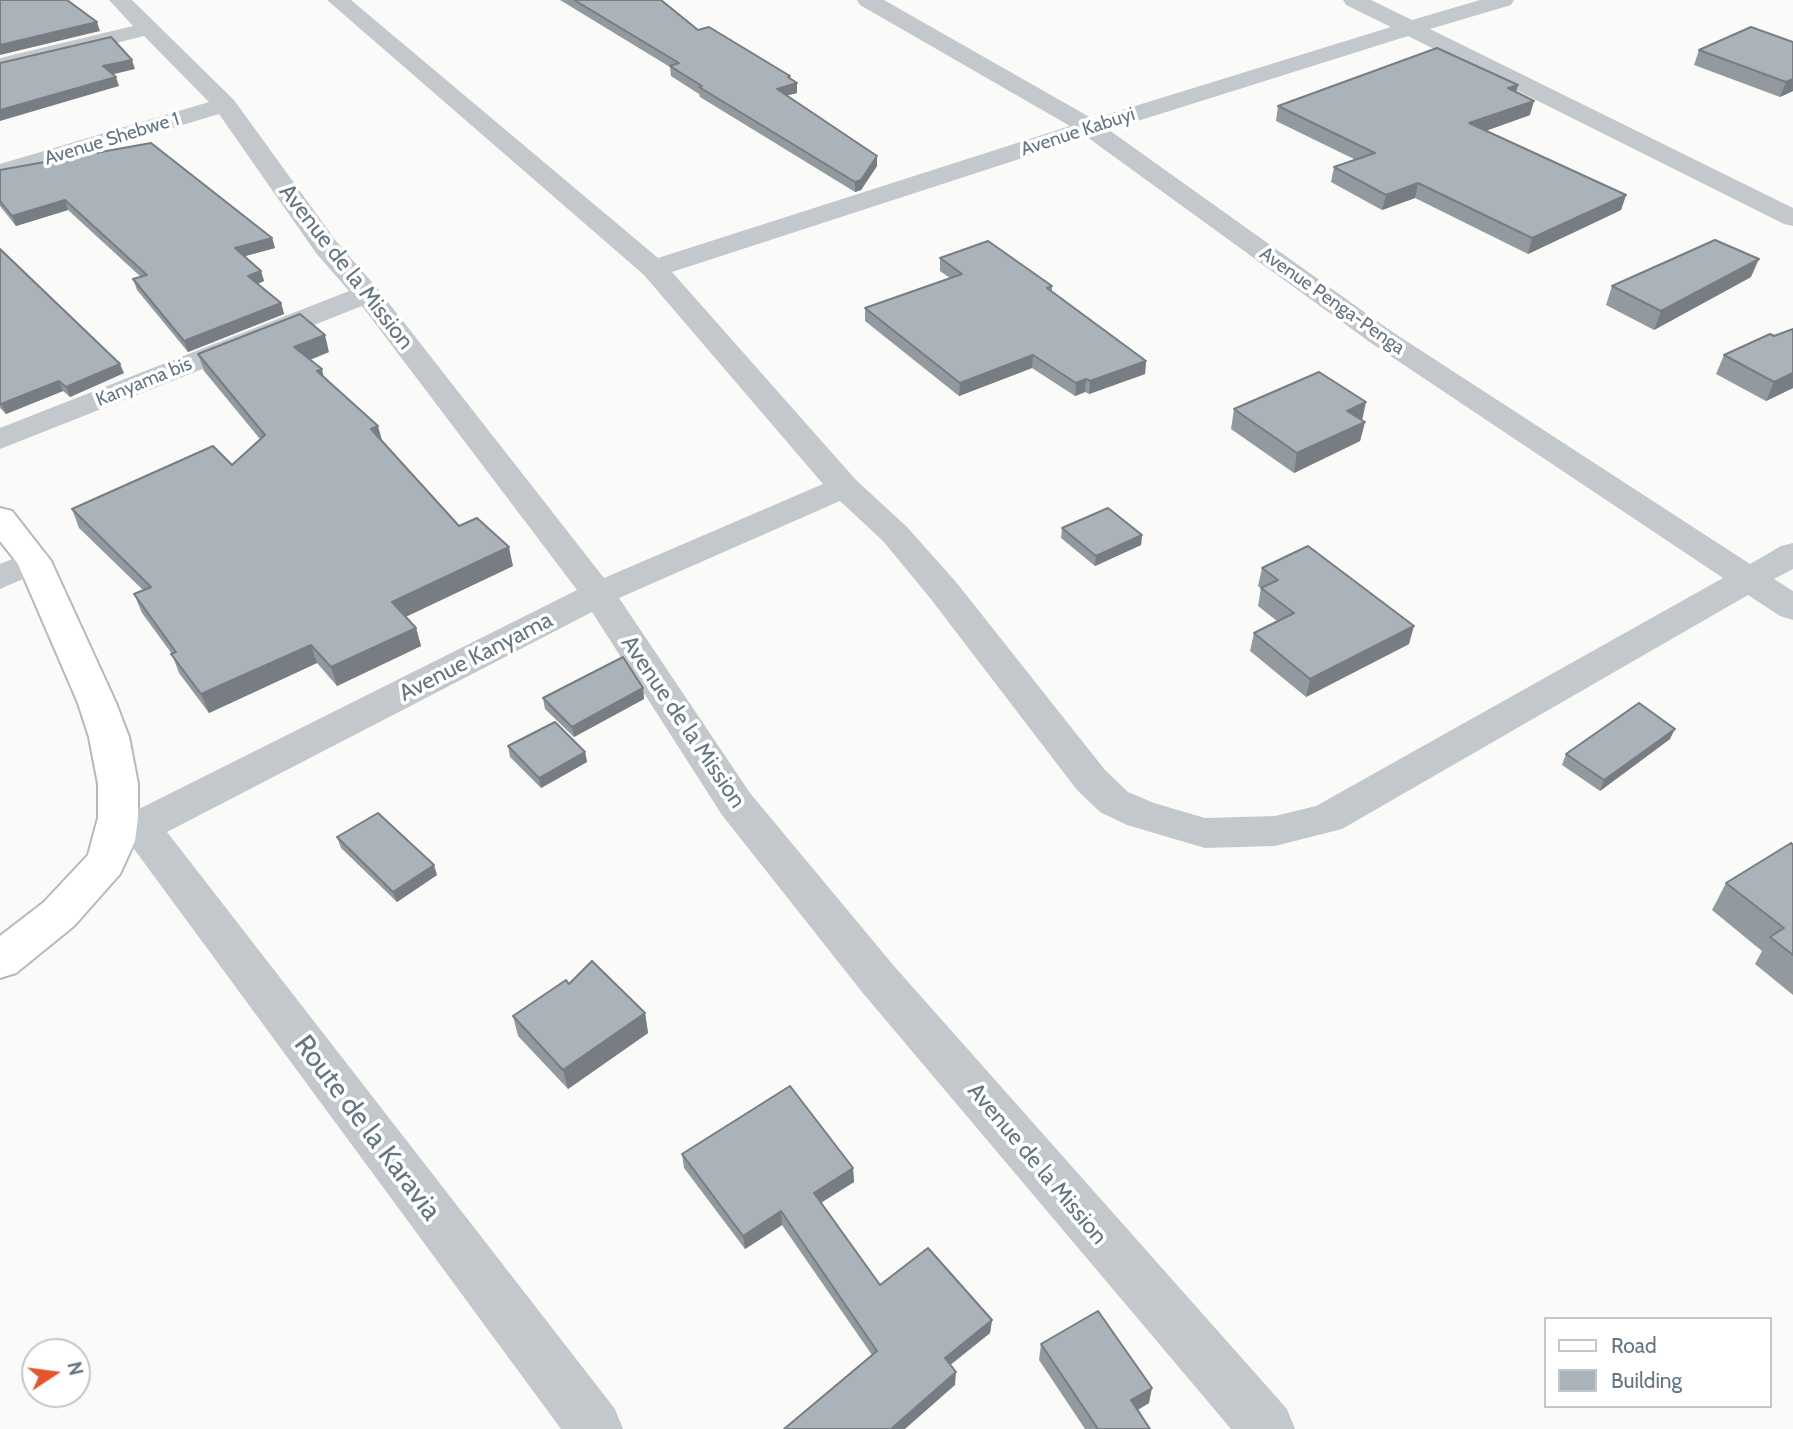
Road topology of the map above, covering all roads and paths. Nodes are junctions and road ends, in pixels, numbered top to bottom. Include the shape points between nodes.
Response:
1 (120, 0) edge
2 (338, 0) edge
3 (868, 0) edge
4 (1354, 0) edge
5 (1503, 0) edge
6 (1410, 26) junction
7 (147, 29) junction
8 (0, 65) edge
9 (225, 105) junction
10 (1091, 128) junction
11 (0, 172) edge
12 (1793, 218) edge
13 (654, 269) junction
14 (367, 294) junction
15 (0, 439) edge
16 (845, 486) junction
17 (0, 518) edge
18 (1793, 554) edge
19 (34, 561) junction
20 (0, 578) edge
21 (1748, 580) junction
22 (598, 594) junction
23 (1793, 608) edge
24 (127, 834) junction
25 (0, 960) edge
26 (594, 1429) edge
27 (1267, 1429) edge

1 - 7 street, Avenue de la Mission
2 - 13 street
3 - 10 street, Avenue Penga-Penga
4 - 6 street
5 - 6 street, Avenue Kabuyi
6 - 10 street, Avenue Kabuyi
6 - 12 street
7 - 8 street
7 - 9 street, Avenue de la Mission
9 - 11 street, Avenue Shebwe 1
9 - 14 street, Avenue de la Mission via 326,247
10 - 13 street, Avenue Kabuyi
10 - 21 street, Avenue Penga-Penga via 1381,337
13 - 16 street
14 - 15 street, Kanyama bis
14 - 22 street, Avenue de la Mission
16 - 21 street via 943,590 1091,780 1114,802 1205,833 1275,831 1328,818
16 - 22 street, Avenue Kanyama
17 - 19 street
18 - 21 street
19 - 20 street
19 - 24 street via 109,737 118,784 118,818
21 - 23 street, Avenue Penga-Penga
22 - 24 street, Avenue Kanyama
22 - 27 street, Avenue de la Mission via 745,814 905,1010
24 - 25 street via 59,914
24 - 26 street, Route de la Karavia

